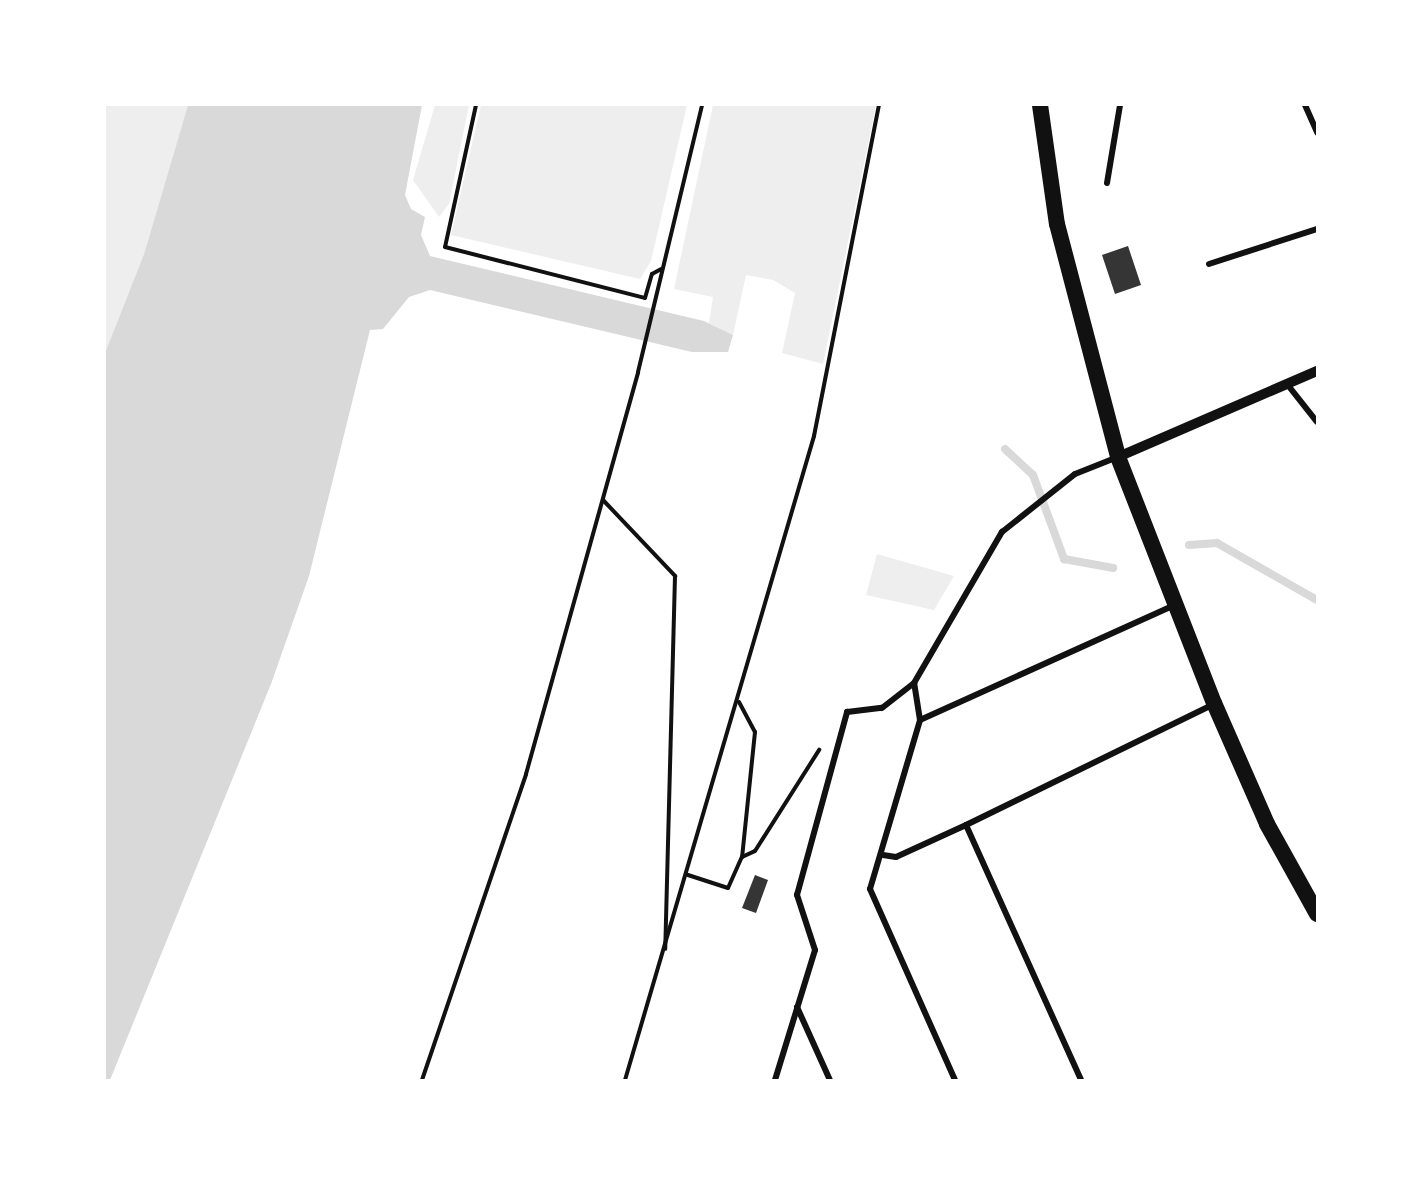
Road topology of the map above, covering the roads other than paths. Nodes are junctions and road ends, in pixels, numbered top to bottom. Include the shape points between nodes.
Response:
1 (1040, 105) edge
2 (1120, 105) edge
3 (1305, 105) edge
4 (1317, 132) edge
5 (1107, 183) dead end
6 (1317, 229) edge
7 (1209, 264) dead end
8 (1317, 371) edge
9 (1287, 384) junction
10 (1317, 422) edge
11 (1118, 457) junction
12 (1173, 606) junction
13 (914, 683) junction
14 (1214, 704) junction
15 (920, 720) junction
16 (966, 825) junction
17 (883, 855) junction
18 (1317, 914) edge
19 (797, 1007) junction
20 (775, 1080) edge
21 (830, 1080) edge
22 (955, 1080) edge
23 (1081, 1080) edge

1 - 11 highway via 1057,224
2 - 5 street
3 - 4 street
6 - 7 street
8 - 9 street
9 - 10 street
9 - 11 street
11 - 12 highway
11 - 13 street via 1074,474 1002,532
12 - 14 highway
12 - 15 street
13 - 15 street
13 - 19 street via 882,708 847,712 797,895 815,950
14 - 16 street
14 - 18 highway via 1267,824
15 - 17 street
16 - 17 street via 896,856
16 - 23 street
17 - 22 street via 870,889
19 - 20 street
19 - 21 street

